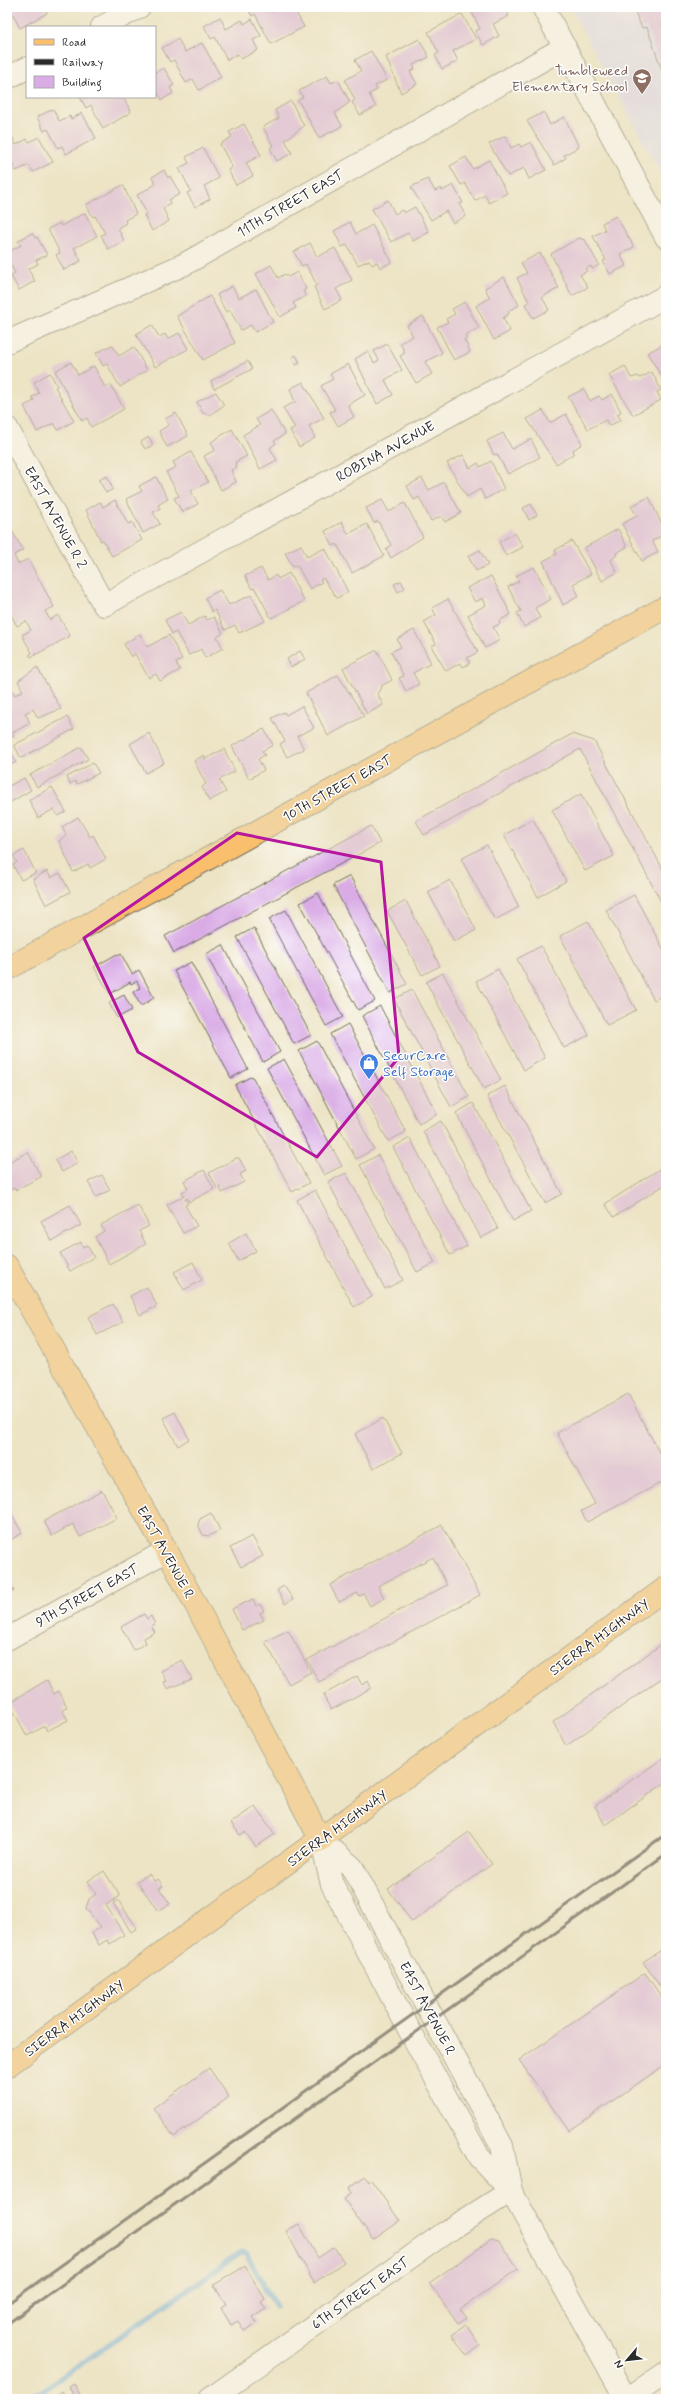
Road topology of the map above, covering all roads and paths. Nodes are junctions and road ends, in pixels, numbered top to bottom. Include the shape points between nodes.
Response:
1 (139, 7) edge
2 (543, 7) edge
3 (104, 26) edge
4 (565, 47) junction
5 (26, 68) edge
6 (7, 78) edge
7 (666, 237) edge
8 (666, 296) edge
9 (7, 342) edge
10 (7, 428) edge
11 (104, 605) joint
12 (666, 607) edge
13 (7, 969) edge
14 (7, 1266) edge
15 (166, 1551) junction
16 (666, 1588) edge
17 (7, 1639) edge
18 (321, 1840) junction
19 (7, 2066) edge
20 (511, 2191) junction
21 (666, 2373) edge
22 (210, 2399) edge
23 (627, 2399) edge

1 - 3 street
2 - 4 street
4 - 7 street
4 - 9 street, 11TH STREET EAST via 185,264
5 - 6 street
8 - 11 street, ROBINA AVENUE
10 - 11 street, EAST AVENUE R 2
12 - 13 main road, 10TH STREET EAST
14 - 15 main road, EAST AVENUE R
15 - 17 street, 9TH STREET EAST
15 - 18 main road, EAST AVENUE R
16 - 18 main road, SIERRA HIGHWAY
18 - 19 main road, SIERRA HIGHWAY
18 - 20 street, EAST AVENUE R via 352,1867 502,2146
20 - 22 street, 6TH STREET EAST via 446,2232
20 - 23 street, EAST AVENUE R
21 - 23 street

